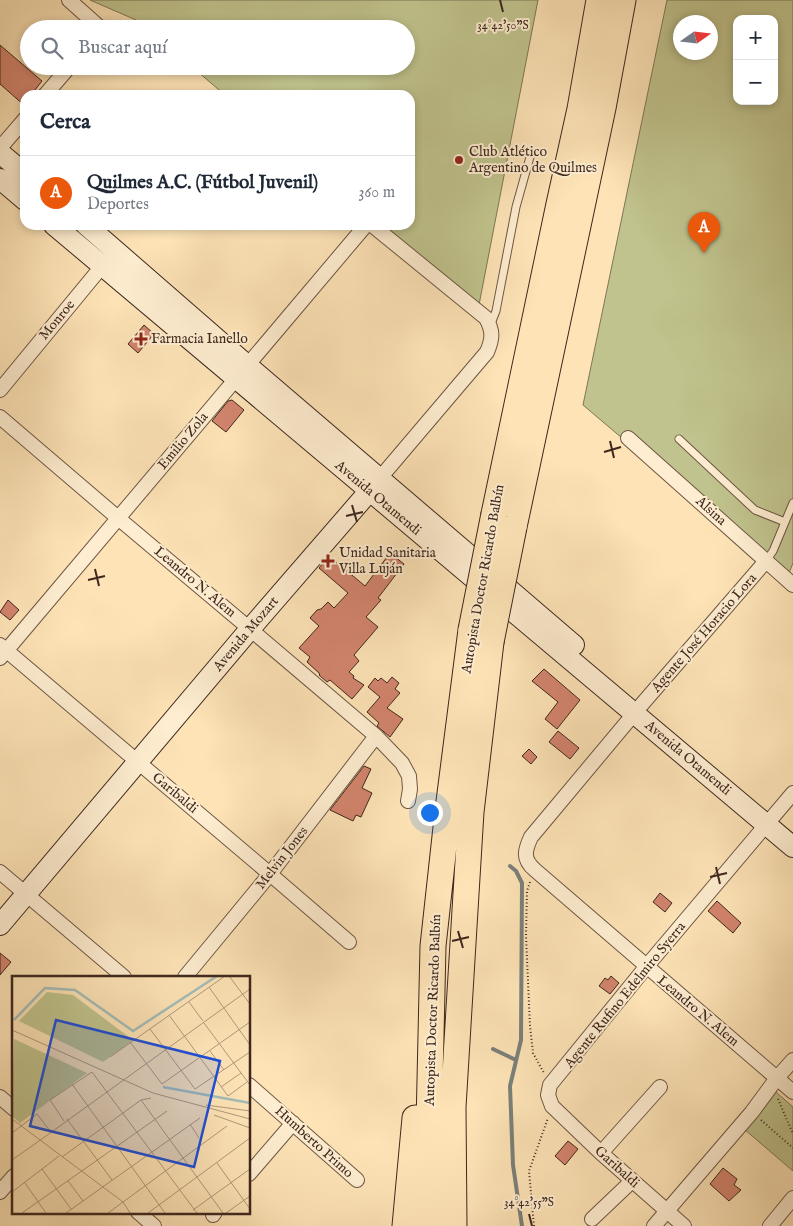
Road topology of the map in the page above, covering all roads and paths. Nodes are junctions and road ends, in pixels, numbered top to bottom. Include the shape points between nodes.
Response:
1 (69, 0) edge
2 (599, 0) edge
3 (623, 0) edge
4 (91, 20) edge
5 (62, 75) edge
6 (49, 90) edge
7 (20, 124) edge
8 (0, 148) edge
9 (0, 153) edge
10 (530, 157) dead end
11 (20, 170) edge
12 (0, 179) edge
13 (20, 196) edge
14 (62, 230) edge
15 (96, 230) edge
16 (362, 230) edge
17 (378, 230) edge
18 (109, 259) junction
19 (490, 326) junction
20 (242, 372) junction
21 (0, 390) edge
22 (0, 417) edge
23 (628, 438) dead end
24 (679, 439) dead end
25 (375, 484) junction
26 (793, 503) edge
27 (118, 518) junction
28 (504, 521) junction
29 (785, 522) junction
30 (766, 560) junction
31 (793, 584) edge
32 (250, 629) junction
33 (481, 636) junction
34 (2, 651) edge
35 (639, 708) junction
36 (376, 736) junction
37 (138, 762) junction
38 (793, 793) edge
39 (408, 801) dead end
40 (770, 820) junction
41 (793, 831) edge
42 (793, 847) edge
43 (535, 870) junction
44 (0, 872) edge
45 (270, 874) junction
46 (26, 894) junction
47 (0, 925) edge
48 (349, 942) dead end
49 (433, 946) junction
50 (646, 967) junction
51 (123, 976) edge
52 (186, 976) edge
53 (793, 1060) edge
54 (775, 1082) junction
55 (250, 1085) edge
56 (550, 1085) junction
57 (660, 1087) dead end
58 (793, 1092) edge
59 (0, 1097) edge
60 (552, 1106) junction
61 (12, 1107) edge
62 (454, 1107) junction
63 (752, 1112) junction
64 (293, 1123) junction
65 (793, 1134) edge
66 (793, 1148) edge
67 (601, 1153) junction
68 (250, 1173) edge
69 (12, 1178) edge
70 (357, 1180) dead end
71 (632, 1181) junction
72 (0, 1192) edge
73 (793, 1198) edge
74 (666, 1211) junction
75 (140, 1214) edge
76 (592, 1219) dead end
77 (154, 1226) edge
78 (405, 1226) edge
79 (429, 1226) edge
80 (454, 1226) edge
81 (462, 1226) edge
82 (534, 1226) edge
83 (654, 1226) edge
84 (684, 1226) edge
85 (770, 1226) edge

1 - 4 street
2 - 28 highway, Autopista Doctor Ricardo Balbín via 580,110 557,214
3 - 28 highway, Autopista Doctor Ricardo Balbín via 603,108
5 - 6 street
7 - 8 street
9 - 11 main road
10 - 19 lane
12 - 13 main road
14 - 18 main road, Avenida Otamendi
15 - 18 main road, Avenida Otamendi
16 - 20 street, Emilio Zola
17 - 19 street via 486,318
18 - 20 main road, Avenida Otamendi
18 - 21 street, Monroe
19 - 25 street, Avenida Mozart via 491,342 487,352
20 - 25 main road, Avenida Otamendi
20 - 27 street, Emilio Zola
22 - 27 street, Leandro N. Alem
23 - 30 street, Alsina
24 - 29 lane via 755,510
25 - 32 main road, Avenida Mozart
25 - 35 main road, Avenida Otamendi
26 - 29 lane
27 - 32 street, Leandro N. Alem
27 - 34 street, Emilio Zola
28 - 33 highway, Autopista Doctor Ricardo Balbín, bridge
29 - 30 lane
30 - 31 street, Alsina
30 - 35 street, Agente José Horacio Lora
32 - 36 street, Leandro N. Alem
32 - 37 main road, Avenida Mozart
33 - 49 highway, Autopista Doctor Ricardo Balbín via 448,809
33 - 62 highway, Autopista Doctor Ricardo Balbín
34 - 37 street, Garibaldi
35 - 40 main road, Avenida Otamendi
35 - 43 street, Agente José Horacio Lora via 532,836 526,847 526,858
36 - 39 street, Leandro N. Alem via 402,763 409,776
36 - 45 street, Melvin Jones
37 - 45 street, Garibaldi
37 - 46 main road, Avenida Mozart
38 - 40 street, Agente Rufino Edelmiro Syerra
40 - 41 main road, Avenida Otamendi
40 - 42 main road, Avenida Otamendi
40 - 50 street, Agente Rufino Edelmiro Syerra
43 - 50 street, Leandro N. Alem
43 - 56 path via 527,891 530,1026 533,1053
44 - 46 street
45 - 48 street, Garibaldi
45 - 52 street, Melvin Jones
46 - 47 main road, Avenida Mozart
46 - 51 street
49 - 78 highway
49 - 79 highway, Autopista Doctor Ricardo Balbín
50 - 54 street, Leandro N. Alem
50 - 56 street, Agente Rufino Edelmiro Syerra
53 - 54 street
54 - 58 street, Leandro N. Alem
54 - 63 street
54 - 65 path
55 - 64 street, Humberto Primo
56 - 60 street via 548,1095
57 - 67 street
59 - 61 street
60 - 67 street, Garibaldi
60 - 82 path via 530,1171
62 - 80 highway, Autopista Doctor Ricardo Balbín
62 - 81 highway
63 - 66 path
63 - 74 street
64 - 68 street
64 - 70 street, Humberto Primo
67 - 71 street, Garibaldi
69 - 72 street
71 - 74 street, Garibaldi
71 - 76 street
73 - 85 street
74 - 83 street
74 - 84 street, Garibaldi
75 - 77 street

